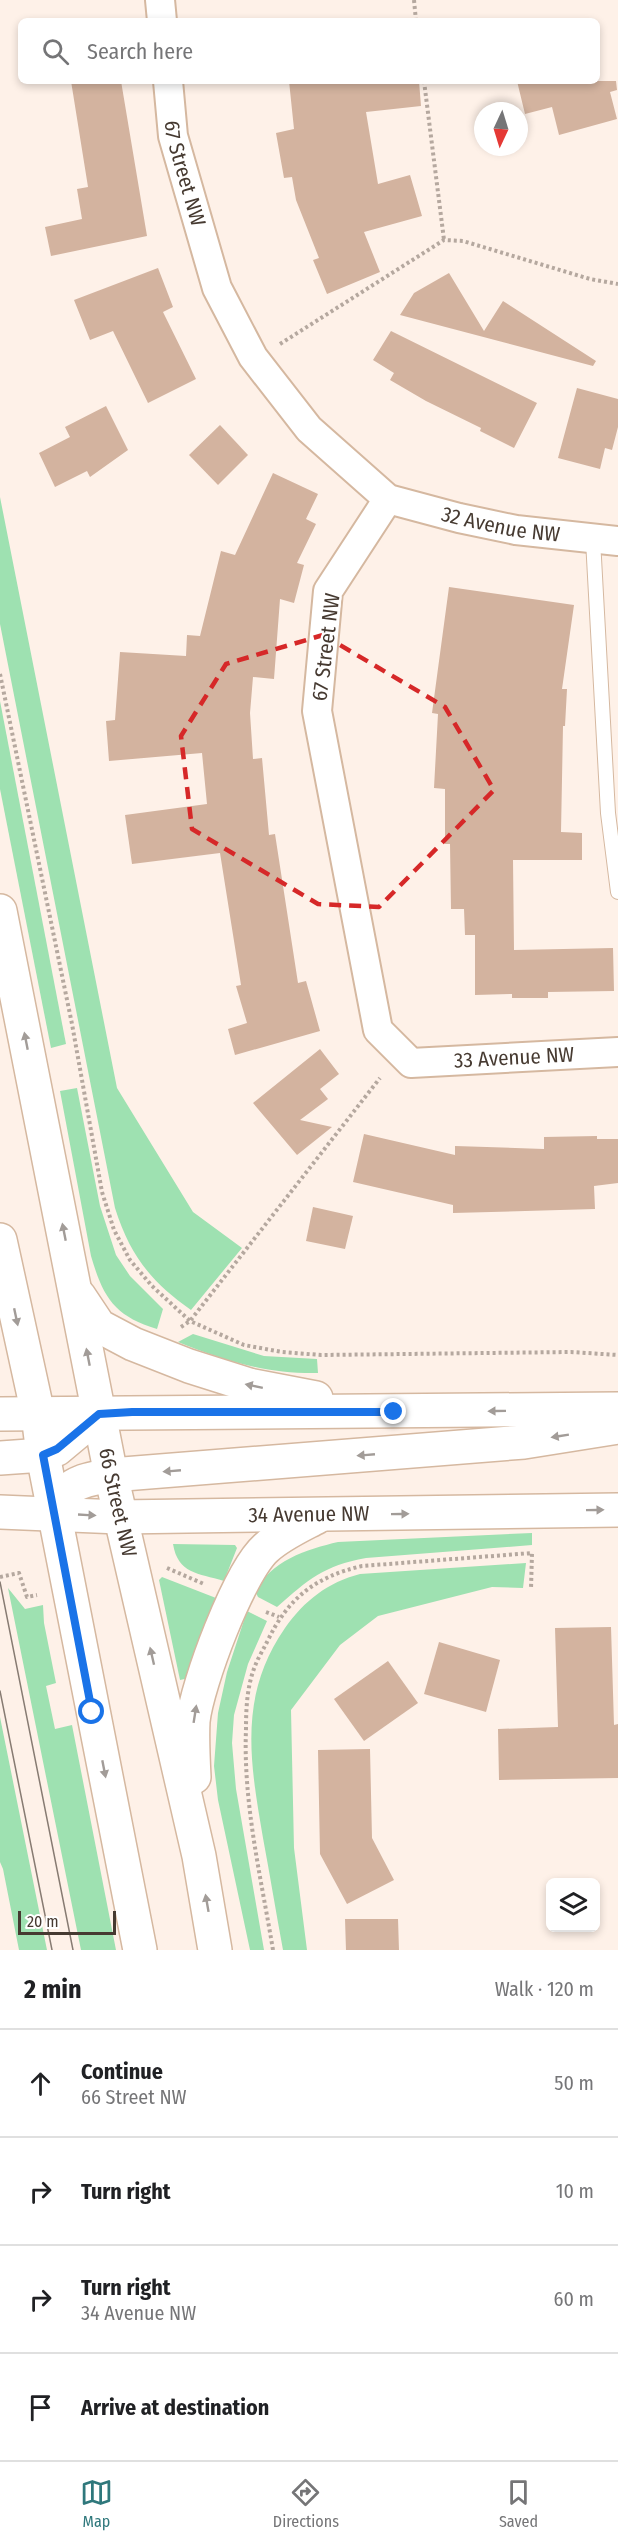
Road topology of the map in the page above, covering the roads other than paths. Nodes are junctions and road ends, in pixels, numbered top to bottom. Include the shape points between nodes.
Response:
1 (160, 0) edge
2 (162, 18) edge
3 (168, 84) edge
4 (388, 499) junction
5 (606, 540) edge
6 (612, 786) edge
7 (618, 892) edge
8 (0, 910) edge
9 (618, 1052) edge
10 (411, 1063) joint
11 (0, 1240) edge
12 (75, 1289) junction
13 (618, 1409) edge
14 (394, 1412) junction
15 (0, 1414) edge
16 (38, 1414) junction
17 (99, 1414) junction
18 (618, 1427) edge
19 (43, 1455) junction
20 (0, 1458) edge
21 (111, 1475) junction
22 (618, 1510) edge
23 (0, 1512) edge
24 (54, 1514) junction
25 (321, 1515) junction
26 (119, 1516) junction
27 (199, 1856) junction
28 (140, 1950) edge
29 (215, 1950) edge

1 - 2 street
3 - 4 street, 67 Street NW via 173,136 217,288 253,357 309,429
4 - 5 street, 32 Avenue NW via 516,530
4 - 10 street, 67 Street NW via 328,591 317,711 378,1030
5 - 6 lane
6 - 7 lane
12 -> 8 main road, 66 Street NW
9 - 10 street, 33 Avenue NW
11 -> 16 main road
14 -> 12 main road via 249,1385 189,1366 99,1326
17 -> 12 main road, 66 Street NW
13 -> 14 main road
14 - 17 main road
15 - 16 main road
16 - 17 main road
16 - 19 main road
17 - 19 main road via 57,1449
17 - 21 main road, 66 Street NW
18 -> 21 main road via 524,1442
19 - 20 main road
19 - 24 main road
21 - 24 main road via 73,1486 61,1496
21 - 26 main road, 66 Street NW
25 -> 22 main road, 34 Avenue NW
23 - 24 main road, 34 Avenue NW
24 -> 26 main road, 34 Avenue NW
24 -> 28 main road
25 - 26 main road, 34 Avenue NW
27 -> 25 main road via 193,1721 200,1688 248,1571 265,1548
27 -> 26 main road, 66 Street NW
29 -> 27 main road, 66 Street NW

